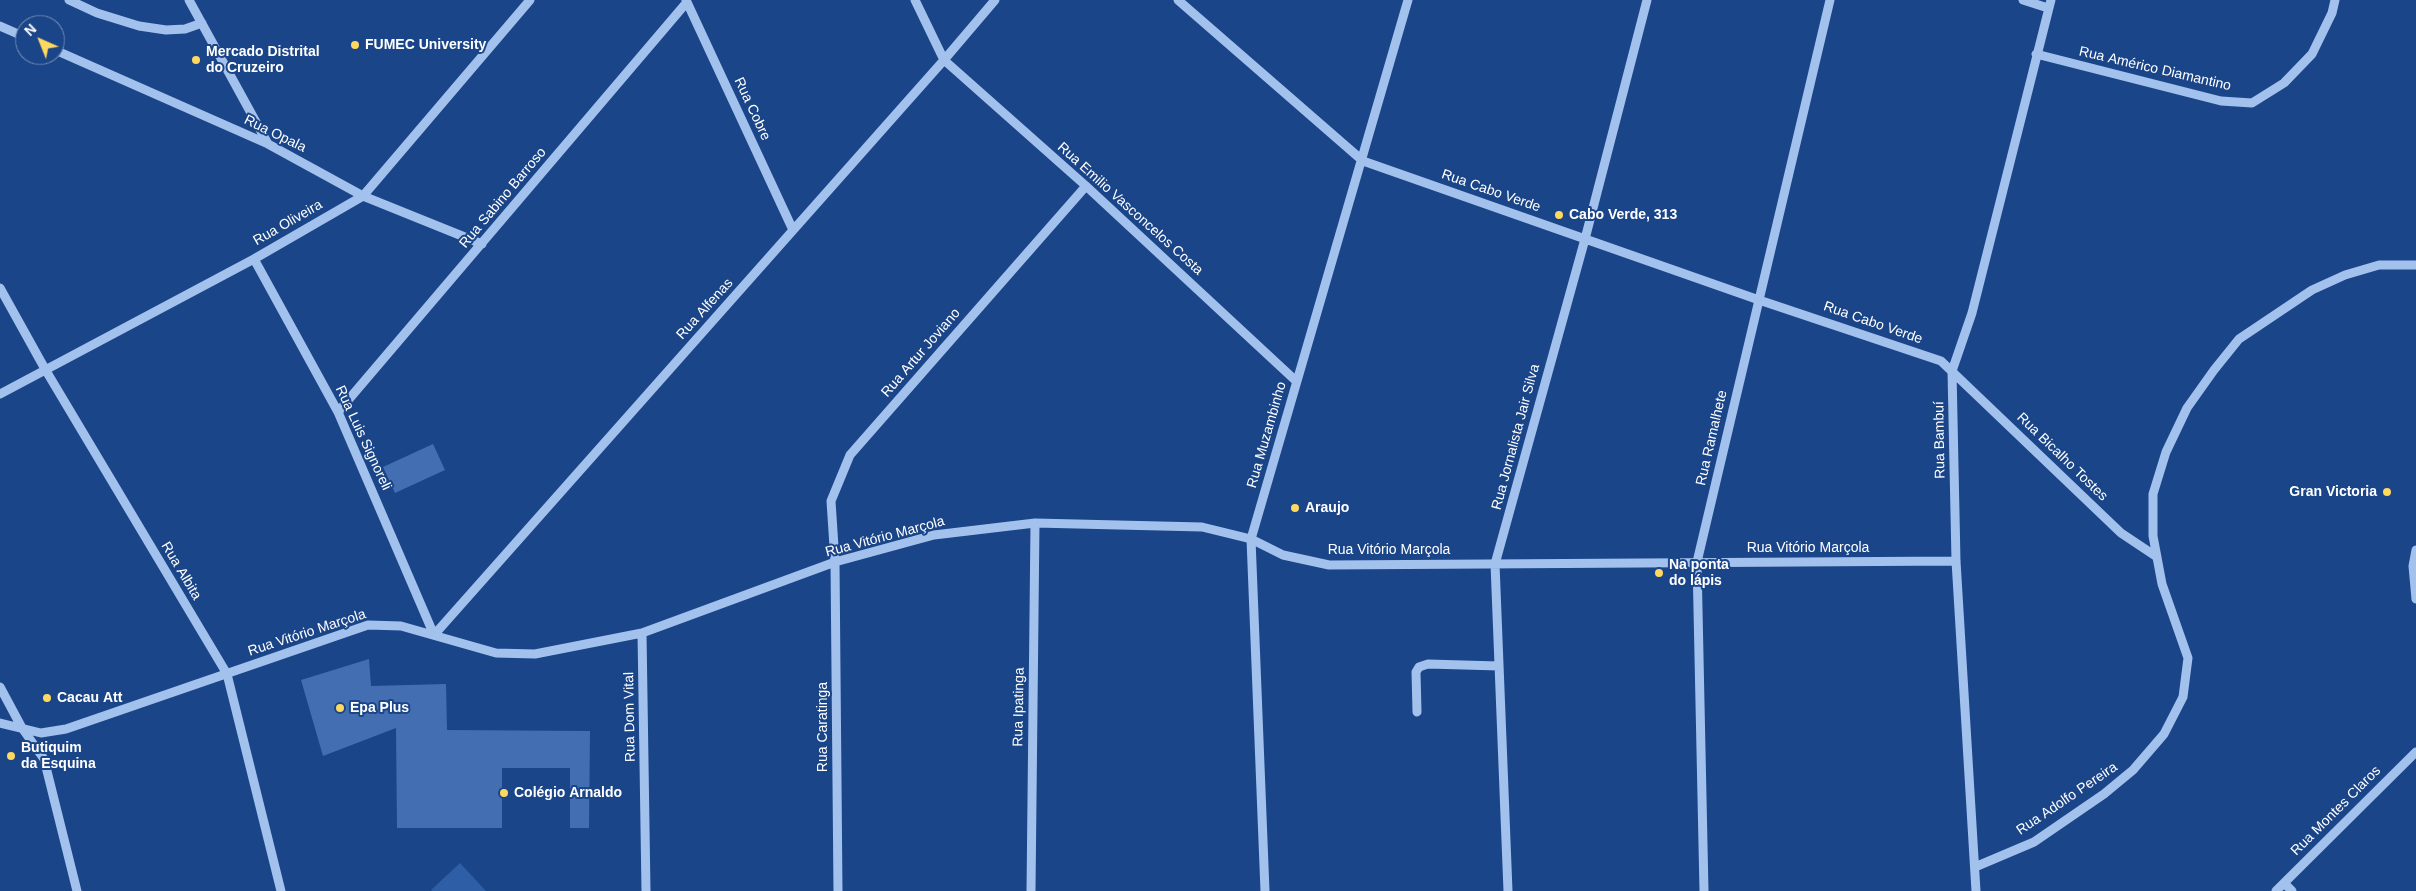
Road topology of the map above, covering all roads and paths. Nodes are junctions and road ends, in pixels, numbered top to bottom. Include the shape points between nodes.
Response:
1 (69, 0) edge
2 (189, 0) edge
3 (530, 0) edge
4 (915, 0) edge
5 (995, 0) edge
6 (1178, 0) edge
7 (1408, 0) edge
8 (1647, 0) edge
9 (1830, 0) edge
10 (2023, 0) edge
11 (2335, 0) edge
12 (686, 1) edge
13 (2049, 4) edge
14 (202, 23) junction
15 (0, 26) edge
16 (15, 33) edge
17 (65, 54) edge
18 (2036, 54) junction
19 (944, 60) junction
20 (268, 144) junction
21 (1362, 161) junction
22 (1086, 186) junction
23 (363, 196) junction
24 (793, 230) junction
25 (1585, 239) junction
26 (482, 244) junction
27 (254, 258) junction
28 (2416, 265) edge
29 (0, 288) edge
30 (1759, 300) junction
31 (45, 369) junction
32 (1952, 371) junction
33 (1296, 380) junction
34 (0, 394) edge
35 (338, 412) junction
36 (1035, 523) junction
37 (1251, 539) junction
38 (2416, 550) edge
39 (2157, 557) junction
40 (1956, 561) junction
41 (835, 562) junction
42 (1697, 562) junction
43 (1495, 564) junction
44 (2416, 599) edge
45 (642, 633) junction
46 (434, 635) junction
47 (1499, 666) junction
48 (227, 674) junction
49 (0, 687) edge
50 (1417, 712) dead end
51 (0, 723) edge
52 (22, 728) junction
53 (2416, 752) edge
54 (1975, 867) junction
55 (2284, 883) junction
56 (77, 891) edge
57 (281, 891) edge
58 (646, 891) edge
59 (838, 891) edge
60 (1031, 891) edge
61 (1265, 891) edge
62 (1508, 891) edge
63 (1704, 891) edge
64 (1976, 891) edge
65 (2276, 891) edge
66 (2292, 891) edge

1 - 14 street via 139,26 166,30 186,29
2 - 14 street
3 - 23 street, Rua Oliveira
4 - 19 street
5 - 19 street, Rua Alfenas
6 - 21 street, Rua Cabo Verde
7 - 21 street, Rua Muzambinho
8 - 25 street, Rua Jornalista Jair Silva
9 - 30 street, Rua Ramalhete
10 - 13 street
11 - 18 street, Rua Américo Diamantino via 2312,54 2284,83 2252,103 2221,101
12 - 24 street, Rua Cobre
12 - 26 street, Rua Sabino Barroso
13 - 18 street, Rua Bambuí
14 - 20 street
15 - 16 street
17 - 20 street, Rua Opala
18 - 32 street, Rua Bambuí via 1972,313
19 - 22 street, Rua Emilio Vasconcelos Costa
19 - 24 street, Rua Alfenas
20 - 23 street, Rua Opala
21 - 25 street, Rua Cabo Verde
21 - 33 street, Rua Muzambinho
22 - 33 street, Rua Emilio Vasconcelos Costa
22 - 41 street, Rua Artur Joviano via 850,455 831,501
23 - 26 street, Rua Opala
23 - 27 street, Rua Oliveira
24 - 46 street, Rua Alfenas
25 - 30 street, Rua Cabo Verde
25 - 43 street, Rua Jornalista Jair Silva
26 - 35 street, Rua Sabino Barroso
27 - 31 street, Rua Oliveira
27 - 35 street, Rua Luis Signoreli
28 - 39 street, Rua Adolfo Pereira via 2379,265 2345,275 2312,290 2239,339 2187,408 2166,452 2153,494 2153,536
29 - 31 street, Rua Albita
30 - 32 street, Rua Cabo Verde via 1941,361
30 - 42 street, Rua Ramalhete
31 - 34 street, Rua Oliveira
31 - 48 street, Rua Albita
32 - 39 street, Rua Bicalho Tostes via 2121,533
32 - 40 street, Rua Bambuí
33 - 37 street, Rua Muzambinho
35 - 46 street, Rua Luis Signoreli
36 - 37 street, Rua Vitório Marçola via 1202,527
36 - 41 street, Rua Vitório Marçola via 934,535
36 - 60 street, Rua Ipatinga
37 - 43 street, Rua Vitório Marçola via 1283,555 1329,565
37 - 61 street, Rua Muzambinho
38 - 44 street via 2413,566
39 - 54 street, Rua Adolfo Pereira via 2162,584 2188,658 2183,697 2164,734 2133,770 2104,794 2034,842
40 - 42 street, Rua Vitório Marçola
40 - 54 street, Rua Bambuí
41 - 45 street, Rua Vitório Marçola
41 - 59 street, Rua Caratinga
42 - 43 street, Rua Vitório Marçola
42 - 63 street, Rua Ramalhete
43 - 47 street, Rua Jornalista Jair Silva
45 - 46 street, Rua Vitório Marçola via 534,654 496,653
45 - 58 street, Rua Dom Vital
46 - 48 street, Rua Vitório Marçola via 401,626 368,625
47 - 50 street via 1428,664 1419,667 1416,672
47 - 62 street, Rua Jornalista Jair Silva
48 - 52 street, Rua Vitório Marçola via 66,729 41,733
48 - 57 street, Rua Albita
49 - 52 street
51 - 52 street, Rua Vitório Marçola
52 - 56 street via 44,759
53 - 55 street, Rua Montes Claros
54 - 64 street, Rua Bambuí
55 - 65 street, Rua Montes Claros
55 - 66 street

